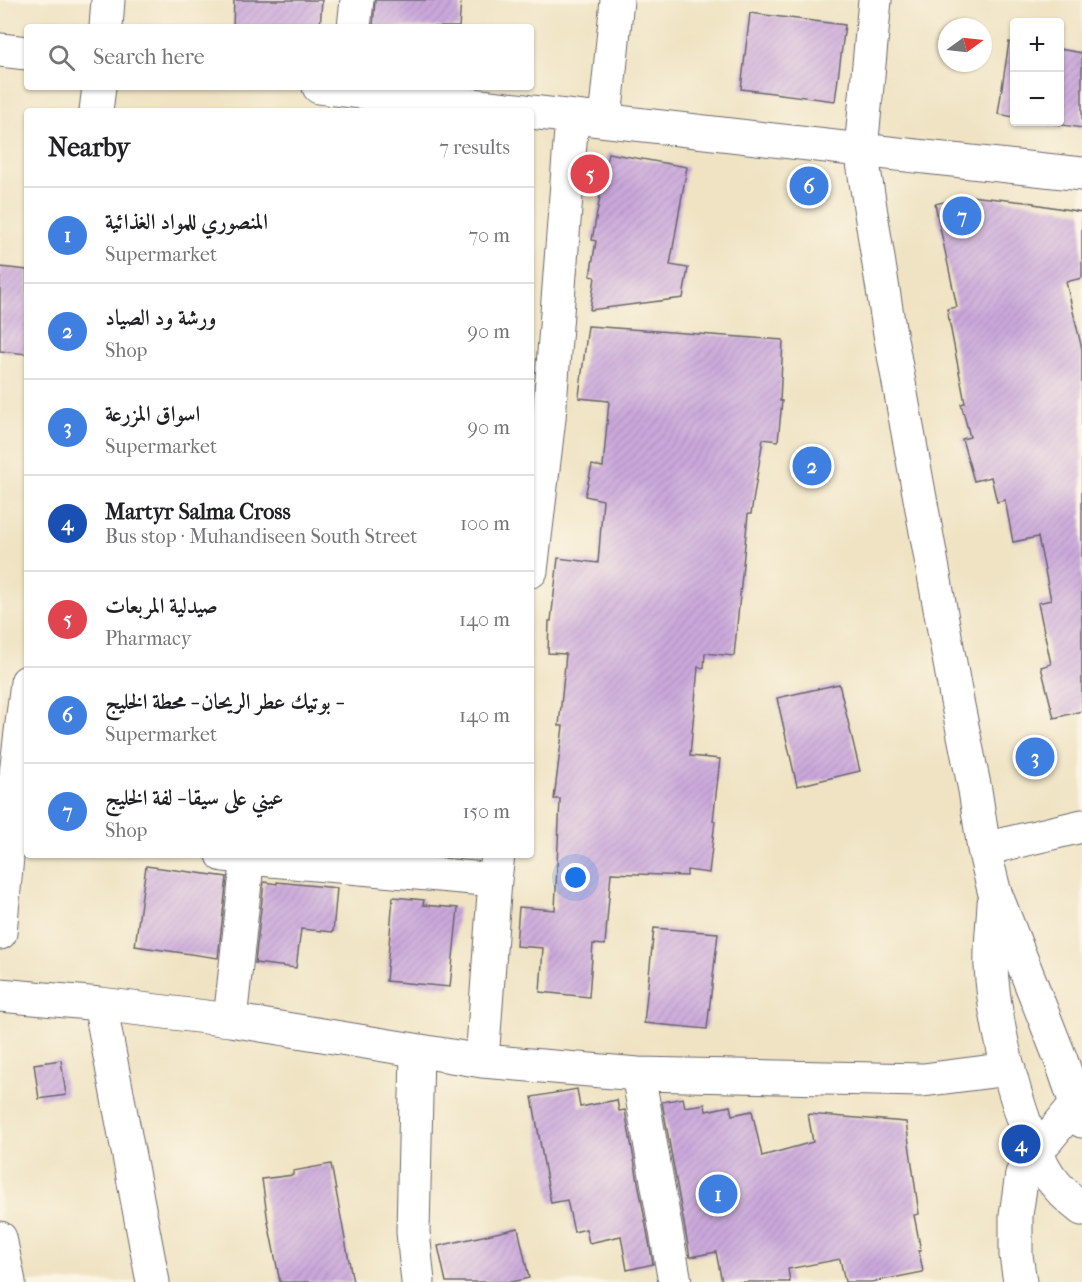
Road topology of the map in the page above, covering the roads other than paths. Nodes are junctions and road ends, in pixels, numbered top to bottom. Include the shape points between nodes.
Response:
1 (108, 0) edge
2 (357, 0) edge
3 (617, 0) edge
4 (875, 0) edge
5 (105, 24) edge
6 (354, 24) edge
7 (0, 50) edge
8 (24, 53) edge
9 (99, 90) edge
10 (339, 94) edge
11 (96, 108) edge
12 (492, 108) edge
13 (534, 112) edge
14 (572, 117) junction
15 (605, 120) junction
16 (861, 150) junction
17 (1082, 174) edge
18 (534, 546) edge
19 (24, 711) edge
20 (12, 825) edge
21 (1082, 826) edge
22 (984, 849) junction
23 (239, 858) edge
24 (282, 858) edge
25 (496, 868) edge
26 (994, 890) junction
27 (0, 933) edge
28 (0, 995) edge
29 (100, 1004) junction
30 (230, 1020) junction
31 (417, 1051) junction
32 (482, 1061) junction
33 (1009, 1069) junction
34 (638, 1074) junction
35 (1080, 1108) edge
36 (1036, 1153) junction
37 (1082, 1209) edge
38 (0, 1239) edge
39 (6, 1279) edge
40 (153, 1282) edge
41 (418, 1282) edge
42 (675, 1282) edge
43 (1020, 1282) edge

1 - 5 main road
2 - 6 main road
3 - 15 main road
4 - 16 main road
7 - 8 main road
9 - 11 main road
10 - 12 main road
13 - 14 main road
14 - 15 main road
14 - 18 main road via 549,418
15 - 16 main road
16 - 17 main road
16 - 22 main road via 889,328
19 - 20 main road
20 - 27 main road
21 - 22 main road
22 - 26 main road
23 - 30 main road
24 - 25 main road
25 - 32 main road
26 - 33 main road via 991,966
26 - 35 main road
28 - 29 main road
29 - 30 main road
29 - 40 main road
30 - 31 main road
31 - 32 main road
31 - 41 main road via 413,1232
32 - 34 main road
33 - 34 main road via 923,1080
33 - 36 main road
34 - 42 main road
35 - 36 main road
36 - 37 main road via 1049,1177
36 - 43 main road via 1022,1174 1016,1215
38 - 39 main road

